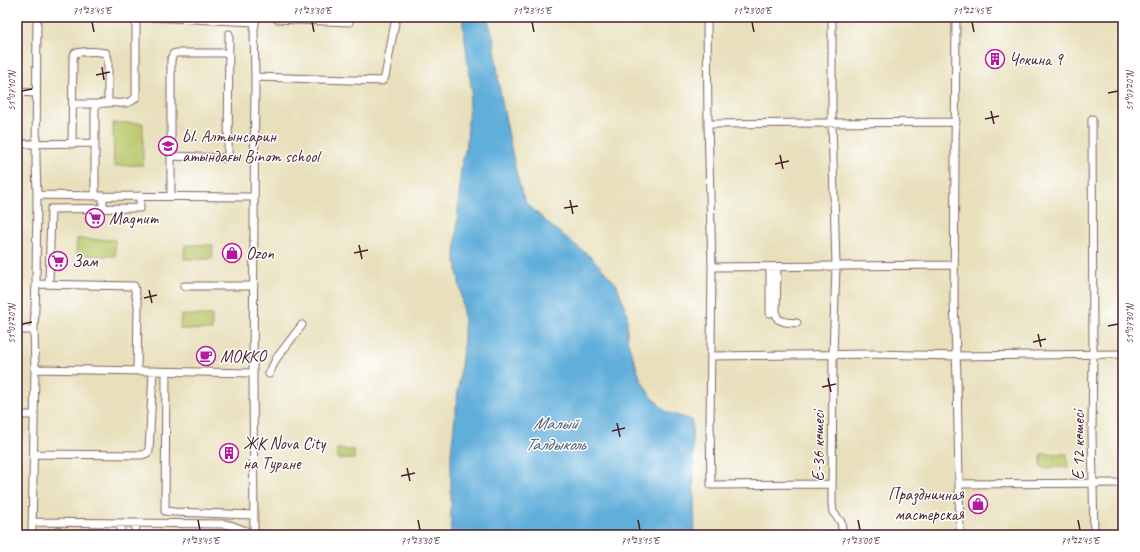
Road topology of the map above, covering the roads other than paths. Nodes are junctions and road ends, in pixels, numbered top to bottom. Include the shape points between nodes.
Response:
1 (37, 17) edge
2 (136, 17) edge
3 (150, 17) edge
4 (275, 17) edge
5 (396, 17) edge
6 (707, 17) edge
7 (832, 17) edge
8 (956, 17) edge
9 (256, 19) edge
10 (349, 22) dead end
11 (229, 34) dead end
12 (228, 52) junction
13 (255, 77) junction
14 (17, 92) edge
15 (36, 93) junction
16 (108, 103) junction
17 (72, 104) junction
18 (97, 104) junction
19 (1092, 119) dead end
20 (956, 122) junction
21 (708, 124) junction
22 (832, 124) junction
23 (95, 143) junction
24 (17, 144) edge
25 (72, 144) junction
26 (36, 145) junction
27 (171, 156) junction
28 (36, 195) junction
29 (95, 196) junction
30 (103, 196) junction
31 (140, 196) junction
32 (171, 196) junction
33 (254, 197) junction
34 (103, 208) junction
35 (954, 264) junction
36 (836, 266) junction
37 (712, 267) junction
38 (773, 267) junction
39 (49, 283) junction
40 (36, 284) junction
41 (184, 286) dead end
42 (254, 286) junction
43 (770, 313) dead end
44 (797, 323) dead end
45 (302, 325) dead end
46 (17, 330) edge
47 (34, 330) junction
48 (1123, 354) edge
49 (833, 355) junction
50 (1093, 355) junction
51 (711, 356) junction
52 (956, 356) junction
53 (35, 369) junction
54 (153, 371) junction
55 (137, 372) junction
56 (166, 372) junction
57 (253, 373) junction
58 (269, 374) dead end
59 (17, 415) edge
60 (34, 415) junction
61 (34, 454) junction
62 (1123, 483) edge
63 (832, 484) junction
64 (959, 484) junction
65 (1093, 484) junction
66 (254, 515) junction
67 (32, 522) junction
68 (121, 523) junction
69 (136, 523) junction
70 (32, 535) edge
71 (121, 535) edge
72 (136, 535) edge
73 (254, 535) edge
74 (274, 535) edge
75 (843, 535) edge
76 (960, 535) edge
77 (1094, 535) edge

1 - 15 street
2 - 16 street via 136,97 127,103
3 - 9 street
4 - 10 street
5 - 13 street via 385,77 382,81
6 - 21 street
7 - 22 street, Е-36 көшесі
8 - 20 street
9 - 13 street
11 - 12 street
12 - 27 street via 173,54
12 - 27 street via 228,155 225,158
13 - 33 street
14 - 15 street
15 - 26 street
16 - 17 street via 106,54 83,52 75,53 73,58
16 - 18 street
17 - 18 street
17 - 25 street
18 - 23 street
19 - 50 street, Е 12 көшесі
20 - 22 street
20 - 35 street
21 - 22 street
21 - 37 street
22 - 36 street, Е-36 көшесі
23 - 25 street
23 - 29 street
24 - 26 street
25 - 26 street
26 - 28 street
27 - 32 street
28 - 29 street
28 - 40 street
29 - 30 street
30 - 31 street
30 - 34 street
31 - 32 street
31 - 34 street via 140,208
32 - 33 street
33 - 42 street
34 - 39 street via 51,209
35 - 36 street
35 - 52 street
36 - 38 street
36 - 49 street, Е-36 көшесі
37 - 38 street
37 - 51 street
38 - 43 street
38 - 44 street via 778,319
39 - 40 street
39 - 55 street via 134,286 138,305
40 - 47 street
41 - 42 street
42 - 57 street
45 - 58 street via 276,359
46 - 47 street
47 - 53 street
48 - 50 street
49 - 51 street
49 - 52 street
49 - 63 street, Е-36 көшесі
50 - 52 street
50 - 65 street, Е 12 көшесі
51 - 63 street via 711,485
52 - 64 street
53 - 55 street
53 - 60 street
54 - 55 street
54 - 56 street
54 - 61 street via 150,451 142,455
56 - 57 street
56 - 66 street via 165,511
57 - 66 street
59 - 60 street
60 - 61 street
61 - 67 street
62 - 65 street
63 - 75 street, Е-36 көшесі via 833,512 841,522
64 - 65 street
64 - 76 street
65 - 77 street, Е 12 көшесі
66 - 73 street
67 - 68 street
67 - 70 street
68 - 69 street
68 - 71 street
69 - 72 street
69 - 73 street via 224,524
73 - 74 street

